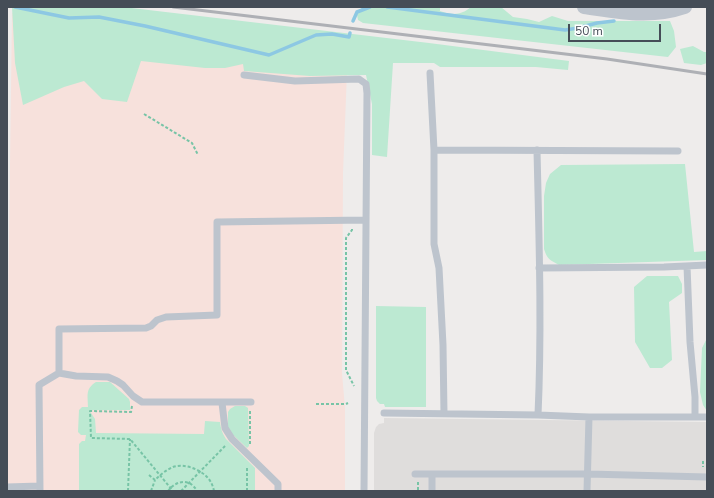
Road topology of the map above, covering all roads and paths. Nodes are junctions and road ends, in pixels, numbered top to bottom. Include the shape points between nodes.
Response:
1 (584, 7) edge
2 (685, 7) edge
3 (430, 72) dead end
4 (244, 75) dead end
5 (144, 114) dead end
6 (434, 150) junction
7 (537, 150) junction
8 (678, 151) dead end
9 (198, 155) dead end
10 (352, 220) junction
11 (366, 220) junction
12 (707, 265) edge
13 (687, 266) junction
14 (539, 268) junction
15 (59, 374) junction
16 (357, 390) dead end
17 (251, 402) dead end
18 (222, 403) junction
19 (348, 403) dead end
20 (316, 404) dead end
21 (131, 412) dead end
22 (384, 413) dead end
23 (444, 414) junction
24 (538, 415) junction
25 (695, 416) junction
26 (707, 416) edge
27 (589, 417) junction
28 (130, 439) junction
29 (232, 439) junction
30 (703, 461) dead end
31 (703, 465) dead end
32 (200, 472) junction
33 (414, 474) dead end
34 (432, 474) junction
35 (588, 474) junction
36 (149, 475) dead end
37 (160, 475) junction
38 (707, 477) edge
39 (155, 480) junction
40 (418, 482) dead end
41 (189, 483) junction
42 (7, 486) edge
43 (40, 488) edge
44 (170, 488) junction
45 (128, 491) edge
46 (152, 491) edge
47 (168, 491) edge
48 (172, 491) edge
49 (181, 491) edge
50 (197, 491) edge
51 (214, 491) edge
52 (278, 491) edge
53 (364, 491) edge
54 (418, 491) edge
55 (432, 491) edge
56 (587, 491) edge

1 - 2 street via 650,14
3 - 6 lane
4 - 11 lane via 295,81 359,79 366,84
5 - 9 path via 192,143
6 - 7 lane
6 - 23 lane via 434,244 439,268
7 - 8 lane
7 - 14 lane
10 - 11 lane
10 - 15 lane via 217,222 217,314 166,317 146,328 59,328
10 - 16 path via 352,230 346,238 346,370
11 - 53 lane
12 - 13 lane
13 - 14 lane
13 - 25 lane
14 - 24 lane
15 - 18 lane via 108,377 117,381 142,402
15 - 43 lane via 39,385
17 - 18 lane
18 - 29 lane via 224,428
19 - 20 path
21 - 28 path via 90,411 91,438
22 - 23 lane
23 - 24 lane
24 - 27 lane
25 - 26 lane
25 - 27 lane
27 - 35 lane
28 - 37 path
28 - 45 path
29 - 32 path
29 - 52 lane via 278,484
30 - 31 path
32 - 37 path via 192,467 182,466 174,467
32 - 41 path
32 - 51 path via 207,477
33 - 34 lane
34 - 35 lane
34 - 55 lane
35 - 38 lane
35 - 56 lane
36 - 39 path
37 - 39 path
37 - 44 path
39 - 46 path
40 - 54 path
41 - 44 path via 179,482
41 - 49 path
41 - 50 path
42 - 43 lane
44 - 47 path
44 - 48 path

